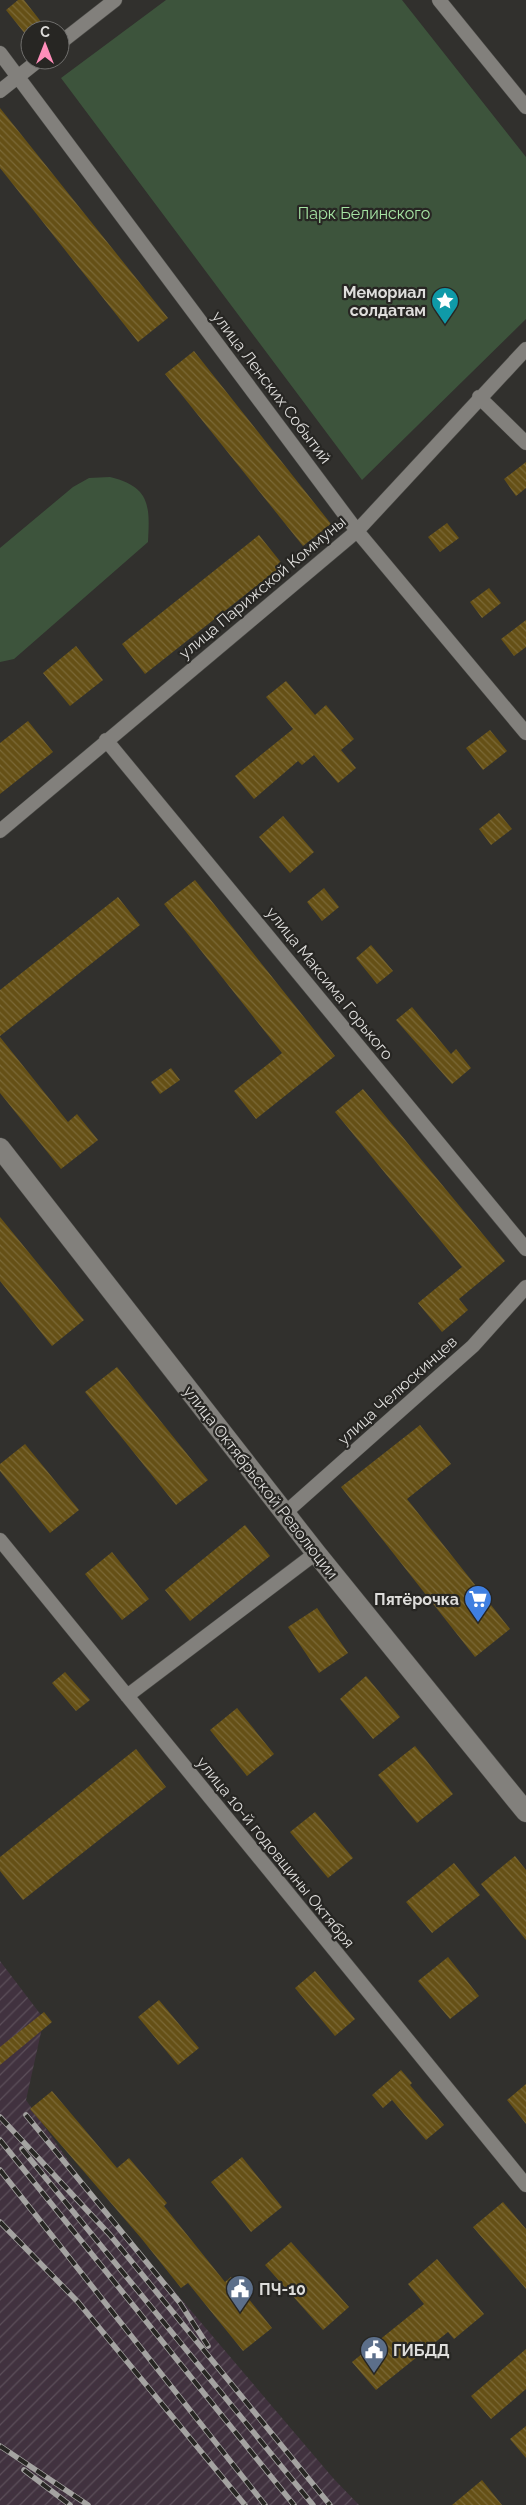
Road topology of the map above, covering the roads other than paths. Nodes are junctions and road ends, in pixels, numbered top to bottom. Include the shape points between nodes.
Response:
1 (115, 0) edge
2 (439, 0) edge
3 (70, 35) edge
4 (0, 53) edge
5 (26, 70) edge
6 (18, 76) junction
7 (0, 91) edge
8 (526, 107) edge
9 (526, 349) edge
10 (479, 397) junction
11 (526, 444) edge
12 (357, 531) junction
13 (526, 733) edge
14 (106, 740) junction
15 (0, 831) edge
16 (0, 1148) edge
17 (526, 1249) edge
18 (526, 1286) edge
19 (285, 1513) junction
20 (0, 1540) edge
21 (316, 1554) junction
22 (127, 1696) junction
23 (526, 1812) edge
24 (526, 2185) edge

1 - 3 street
2 - 8 street
4 - 6 street, улица Ленских Событий
5 - 6 street
6 - 7 street
6 - 12 street, улица Ленских Событий
9 - 10 street, улица Парижской Коммуны
10 - 11 street
10 - 12 street, улица Парижской Коммуны
12 - 13 street, улица Ленских Событий
12 - 14 street, улица Парижской Коммуны
14 - 15 street, улица Парижской Коммуны
14 - 17 street, улица Максима Горького
16 - 19 street, улица Октябрьской Революции
18 - 19 street, улица Челюскинцев via 473,1346
19 - 21 street, улица Октябрьской Революции
20 - 22 street, улица 10-й годовщины Октября
21 - 22 street
21 - 23 street, улица Октябрьской Революции
22 - 24 street, улица 10-й годовщины Октября

